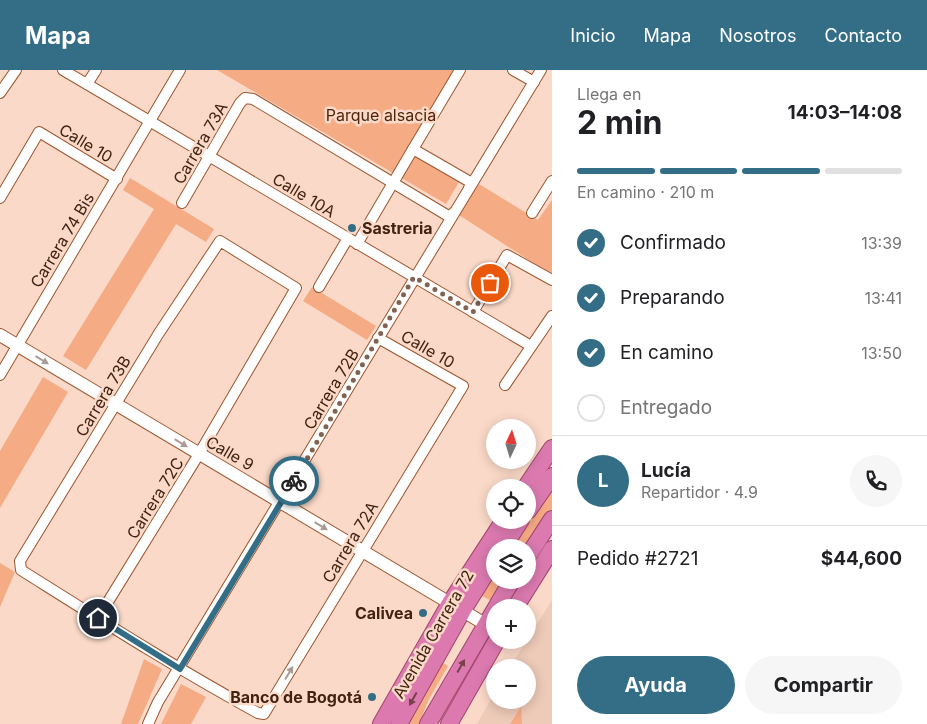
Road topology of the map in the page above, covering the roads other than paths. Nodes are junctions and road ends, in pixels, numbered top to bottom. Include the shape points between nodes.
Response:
1 (16, 70) edge
2 (63, 70) edge
3 (96, 70) edge
4 (180, 70) edge
5 (460, 70) edge
6 (513, 70) edge
7 (541, 70) edge
8 (534, 82) junction
9 (87, 84) junction
10 (0, 93) edge
11 (150, 121) junction
12 (413, 149) junction
13 (210, 157) junction
14 (117, 179) junction
15 (552, 181) edge
16 (392, 183) junction
17 (472, 183) junction
18 (0, 198) edge
19 (182, 203) dead end
20 (532, 213) dead end
21 (450, 217) junction
22 (353, 241) junction
23 (414, 277) junction
24 (552, 280) edge
25 (319, 287) dead end
26 (296, 288) joint
27 (473, 312) junction
28 (552, 316) edge
29 (0, 335) edge
30 (378, 338) junction
31 (17, 346) junction
32 (531, 346) junction
33 (0, 375) edge
34 (505, 385) dead end
35 (463, 386) joint
36 (116, 404) junction
37 (552, 448) edge
38 (200, 454) junction
39 (552, 476) edge
40 (531, 479) edge
41 (536, 499) edge
42 (280, 502) junction
43 (552, 519) edge
44 (499, 529) edge
45 (536, 544) edge
46 (552, 549) edge
47 (362, 551) junction
48 (486, 570) edge
49 (521, 599) edge
50 (456, 607) junction
51 (98, 618) junction
52 (486, 625) edge
53 (486, 633) edge
54 (491, 649) edge
55 (180, 669) junction
56 (148, 724) edge
57 (381, 724) edge
58 (399, 724) edge
59 (428, 724) edge
60 (450, 724) edge

1 - 10 street
2 - 9 street, Calle 10A
3 - 9 street
4 - 11 street
5 - 12 street
6 - 8 street
7 - 8 street
8 - 17 street
9 - 11 street, Calle 10A
11 - 13 street, Calle 10A
11 - 14 street, Carrera 74 Bis
12 - 16 street
12 - 17 street
13 - 16 street, Carrera 73A via 245,98 253,99
13 - 19 street, Carrera 73A
13 - 22 street, Calle 10A
14 - 18 street, Calle 10 via 39,132
14 - 31 street, Carrera 74 Bis
15 - 20 street
16 - 21 street
16 - 22 street
17 - 21 street, Carrera 72B
21 - 23 street, Carrera 72B
22 - 23 street, Calle 10A
22 - 25 street
23 - 27 street, Calle 10A
23 - 30 street, Carrera 72B
24 - 27 street via 507,254
26 - 36 street, Carrera 73B via 220,241
26 - 38 street, Carrera 72C
27 - 32 street, Calle 10A
28 - 32 street
29 - 31 street, Calle 9
30 - 35 street, Calle 10
30 - 42 street, Carrera 72B
31 - 33 street, Carrera 74 Bis
31 -> 36 street, Calle 9
32 - 34 street
35 - 47 street, Carrera 72A
36 -> 38 street, Calle 9
36 - 51 street, Carrera 73B via 20,561 21,570
37 - 40 highway
38 - 42 street, Calle 9
38 - 51 street, Carrera 72C
39 - 41 highway
42 -> 47 street, Calle 9
42 - 55 street, Carrera 72B
43 - 45 highway
44 - 50 highway, Avenida Carrera 72
46 - 49 highway
47 - 50 street, Calle 9
55 -> 47 street, Carrera 72A via 264,714
48 - 50 highway, Avenida Carrera 72
50 - 52 street, Calle 9
50 - 57 highway, Avenida Carrera 72
50 -> 58 highway, Avenida Carrera 72
51 - 55 street
59 -> 53 highway
54 - 60 highway
55 - 56 street, Carrera 72B

